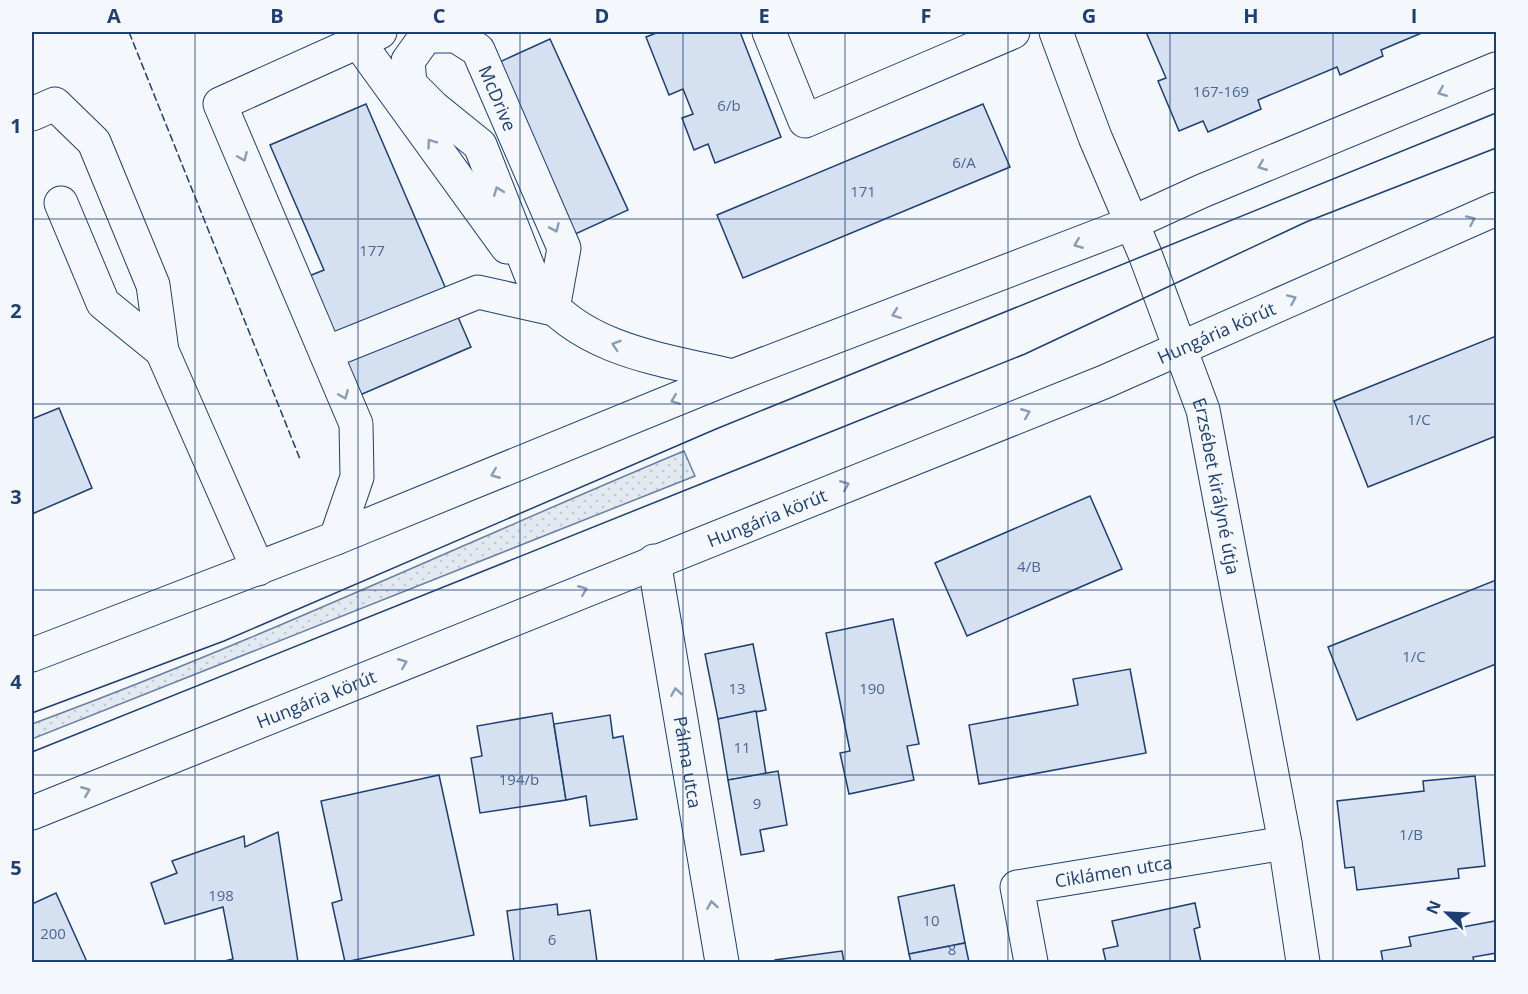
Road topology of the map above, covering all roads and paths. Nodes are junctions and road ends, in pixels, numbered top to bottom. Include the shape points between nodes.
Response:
1 (769, 32) edge
2 (1013, 32) edge
3 (1019, 32) edge
4 (1056, 32) edge
5 (368, 36) edge
6 (1497, 69) edge
7 (1074, 79) junction
8 (32, 114) edge
9 (61, 203) dead end
10 (1497, 208) edge
11 (1132, 223) junction
12 (544, 297) junction
13 (1182, 350) junction
14 (162, 351) junction
15 (326, 353) junction
16 (733, 376) junction
17 (336, 538) junction
18 (654, 561) junction
19 (258, 569) junction
20 (32, 655) edge
21 (32, 813) edge
22 (1285, 843) junction
23 (722, 963) edge
24 (1031, 963) edge
25 (1303, 963) edge

1 - 2 main road via 805,121
3 - 7 main road
4 - 7 main road, Erzsébet királyné útja
12 -> 5 main road
5 -> 15 main road via 220,104
6 -> 11 main road
7 - 11 main road, Erzsébet királyné útja
8 - 14 main road via 55,104 94,142 153,285
9 - 14 main road via 103,303
13 -> 10 main road, Hungária körút
11 - 13 main road, Erzsébet királyné útja
11 -> 16 main road
12 -> 12 main road, McDrive via 480,145 410,84 408,61 426,36 456,36 478,50 564,248
12 - 15 main road via 478,292
16 -> 12 main road via 595,339
18 -> 13 main road, Hungária körút
13 - 22 main road, Erzsébet királyné útja via 1203,410
14 - 19 main road
15 -> 17 main road via 356,424 357,477
16 -> 17 main road
17 - 19 main road
21 -> 18 main road, Hungária körút
23 -> 18 main road, Pálma utca
19 - 20 main road
22 - 24 main road, Ciklámen utca via 1017,887
22 - 25 main road, Erzsébet királyné útja

